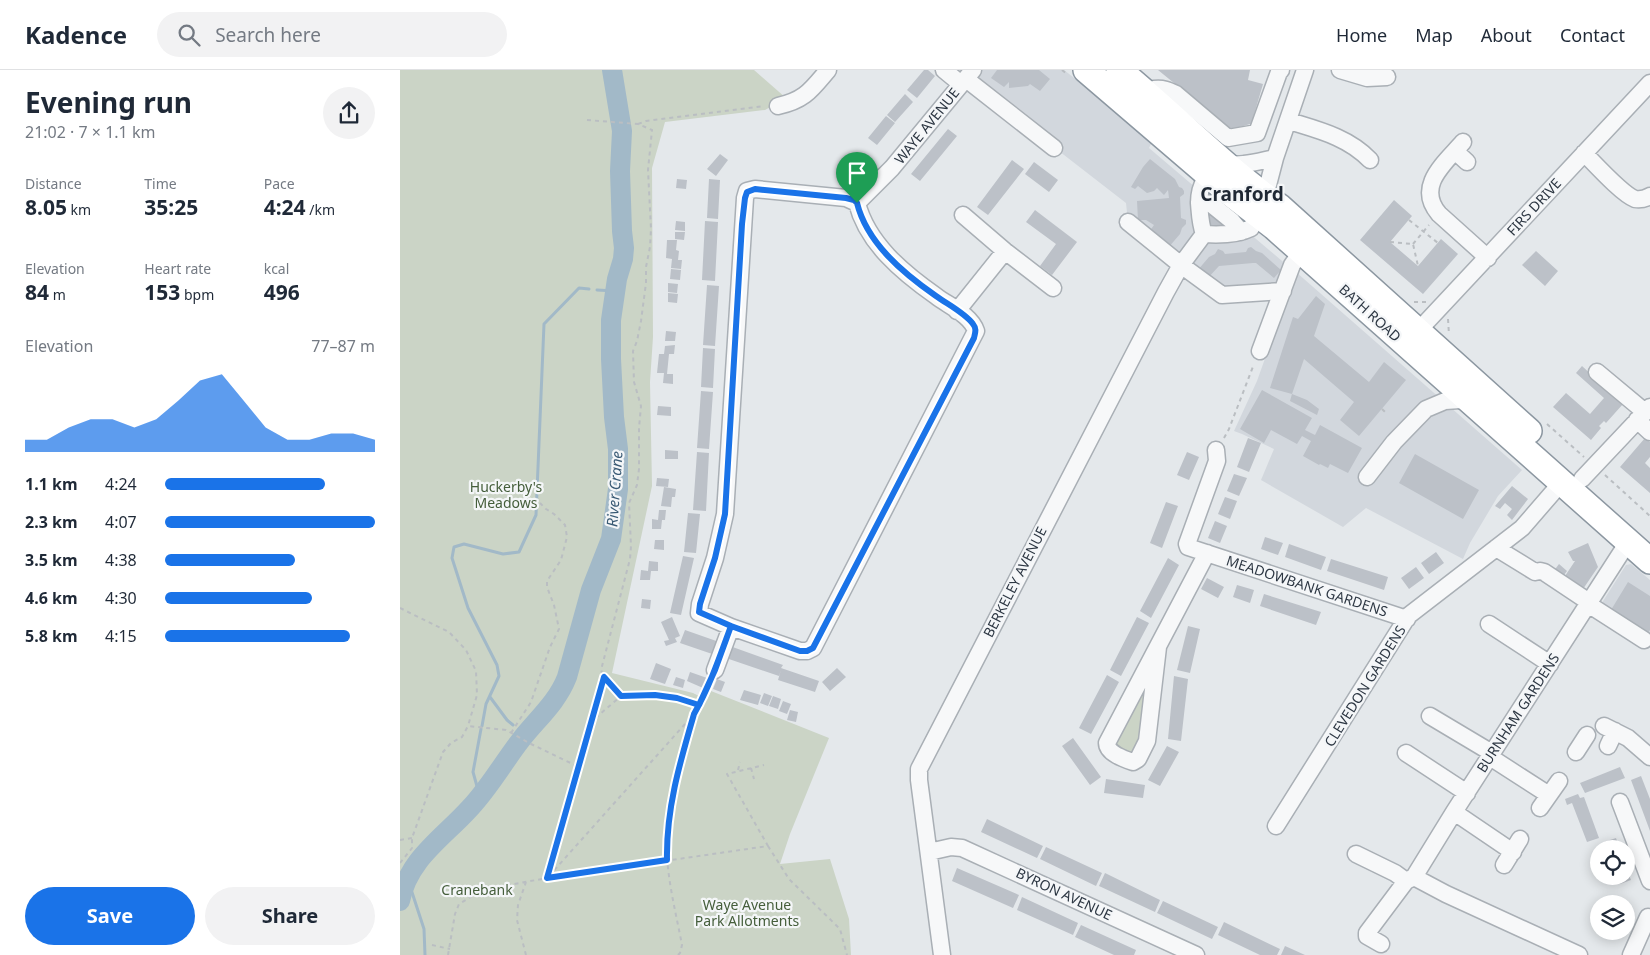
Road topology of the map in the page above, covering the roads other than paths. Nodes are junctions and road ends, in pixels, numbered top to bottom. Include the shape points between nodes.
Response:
1 (828, 70) edge
2 (944, 70) edge
3 (1086, 70) edge
4 (1119, 70) edge
5 (1281, 70) edge
6 (1304, 70) edge
7 (1340, 70) edge
8 (1387, 77) dead end
9 (967, 78) edge
10 (1650, 83) edge
11 (1149, 95) junction
12 (772, 106) road end
13 (1289, 121) junction
14 (1054, 148) dead end
15 (1462, 152) dead end
16 (1584, 153) junction
17 (1275, 158) junction
18 (1370, 160) dead end
19 (1217, 170) junction
20 (1650, 196) edge
21 (1199, 201) junction
22 (857, 203) junction
23 (963, 215) dead end
24 (1254, 215) junction
25 (1128, 222) dead end
26 (1204, 234) junction
27 (1005, 251) junction
28 (1302, 252) junction
29 (1488, 258) junction
30 (1180, 265) junction
31 (1053, 288) dead end
32 (1283, 291) junction
33 (957, 311) junction
34 (1418, 331) junction
35 (1260, 350) road end
36 (1597, 372) dead end
37 (1451, 385) junction
38 (1470, 402) junction
39 (1435, 404) junction
40 (1644, 413) edge
41 (1650, 432) edge
42 (1216, 450) road end
43 (1367, 477) dead end
44 (1572, 481) junction
45 (1639, 540) edge
46 (1496, 548) junction
47 (1207, 553) junction
48 (1650, 560) edge
49 (1589, 603) junction
50 (1407, 619) junction
51 (1489, 624) dead end
52 (731, 626) junction
53 (1644, 640) dead end
54 (1158, 647) junction
55 (1550, 664) junction
56 (715, 670) road end
57 (1430, 716) dead end
58 (1609, 734) dead end
59 (1586, 735) dead end
60 (1576, 752) dead end
61 (1406, 753) dead end
62 (1491, 755) junction
63 (1650, 757) edge
64 (1559, 781) dead end
65 (1467, 793) junction
66 (1620, 802) dead end
67 (1454, 812) junction
68 (1276, 826) dead end
69 (929, 852) junction
70 (1512, 852) dead end
71 (1356, 854) dead end
72 (1410, 879) junction
73 (1650, 881) edge
74 (1648, 917) dead end
75 (1381, 944) dead end
76 (942, 955) edge
77 (1196, 955) edge
78 (1579, 955) edge
79 (1631, 955) edge

1 - 12 street via 807,94
2 - 9 street
3 - 19 highway, BATH ROAD
4 - 11 highway, BATH ROAD
5 - 11 street via 1257,134 1228,138 1169,90 1154,89
6 - 13 street
7 - 8 street via 1367,78
9 - 14 street
9 - 22 street, WAYE AVENUE via 892,168
10 - 16 street, FIRS DRIVE
11 - 19 highway, BATH ROAD
13 - 17 street
13 - 18 street via 1344,140
15 - 29 street via 1438,171 1431,183 1431,202 1438,214
16 - 20 street via 1626,194 1643,200
16 - 29 street, FIRS DRIVE
17 - 19 street
17 - 24 street
19 - 21 street via 1200,190
19 - 24 highway, BATH ROAD
21 - 24 street via 1229,226
21 - 26 street
22 - 33 street via 861,216 890,260
22 - 52 street via 846,198 755,189 747,192 745,198 725,514 699,612
23 - 27 street
24 - 26 street via 1216,235
24 - 28 highway, BATH ROAD via 1274,227
24 - 34 highway, BATH ROAD via 1280,207
25 - 30 street
26 - 30 street, BERKELEY AVENUE
27 - 31 street
27 - 33 street
28 - 32 street via 1292,266
28 - 37 highway, BATH ROAD
29 - 34 street, FIRS DRIVE
30 - 32 street via 1222,295
30 - 69 street, BERKELEY AVENUE via 919,769
32 - 35 street
33 - 52 street via 974,324 974,338 813,648 800,651
34 - 44 highway, BATH ROAD
36 - 40 street
37 - 38 highway, BATH ROAD
37 - 39 street
38 - 39 street via 1453,399
38 - 44 highway, BATH ROAD
39 - 43 street via 1419,414
40 - 41 street
40 - 44 street, CLEVEDON GARDENS
42 - 47 street, MEADOWBANK GARDENS via 1217,461 1187,544
44 - 45 highway, BATH ROAD
44 - 46 street, CLEVEDON GARDENS
45 - 48 highway, BATH ROAD
45 - 49 street, BURNHAM GARDENS
46 - 49 street via 1535,572 1544,572
46 - 50 street, CLEVEDON GARDENS
47 - 50 street, MEADOWBANK GARDENS
47 - 54 street
49 - 53 street
49 - 55 street, BURNHAM GARDENS
50 - 68 street, CLEVEDON GARDENS
51 - 55 street
52 - 56 street
54 - 54 street via 1107,743 1110,751 1133,762 1138,760 1147,741
55 - 62 street, BURNHAM GARDENS
57 - 62 street
58 - 63 street via 1628,738
59 - 60 street
61 - 65 street
62 - 64 street via 1544,802
62 - 65 street, BURNHAM GARDENS
65 - 67 street, BURNHAM GARDENS
66 - 73 street
67 - 70 street
67 - 72 street, BURNHAM GARDENS
69 - 76 street, BERKELEY AVENUE
69 - 77 street, BYRON AVENUE via 962,848
71 - 72 street
72 - 75 street, BURNHAM GARDENS via 1367,933
72 - 78 street
74 - 79 street

